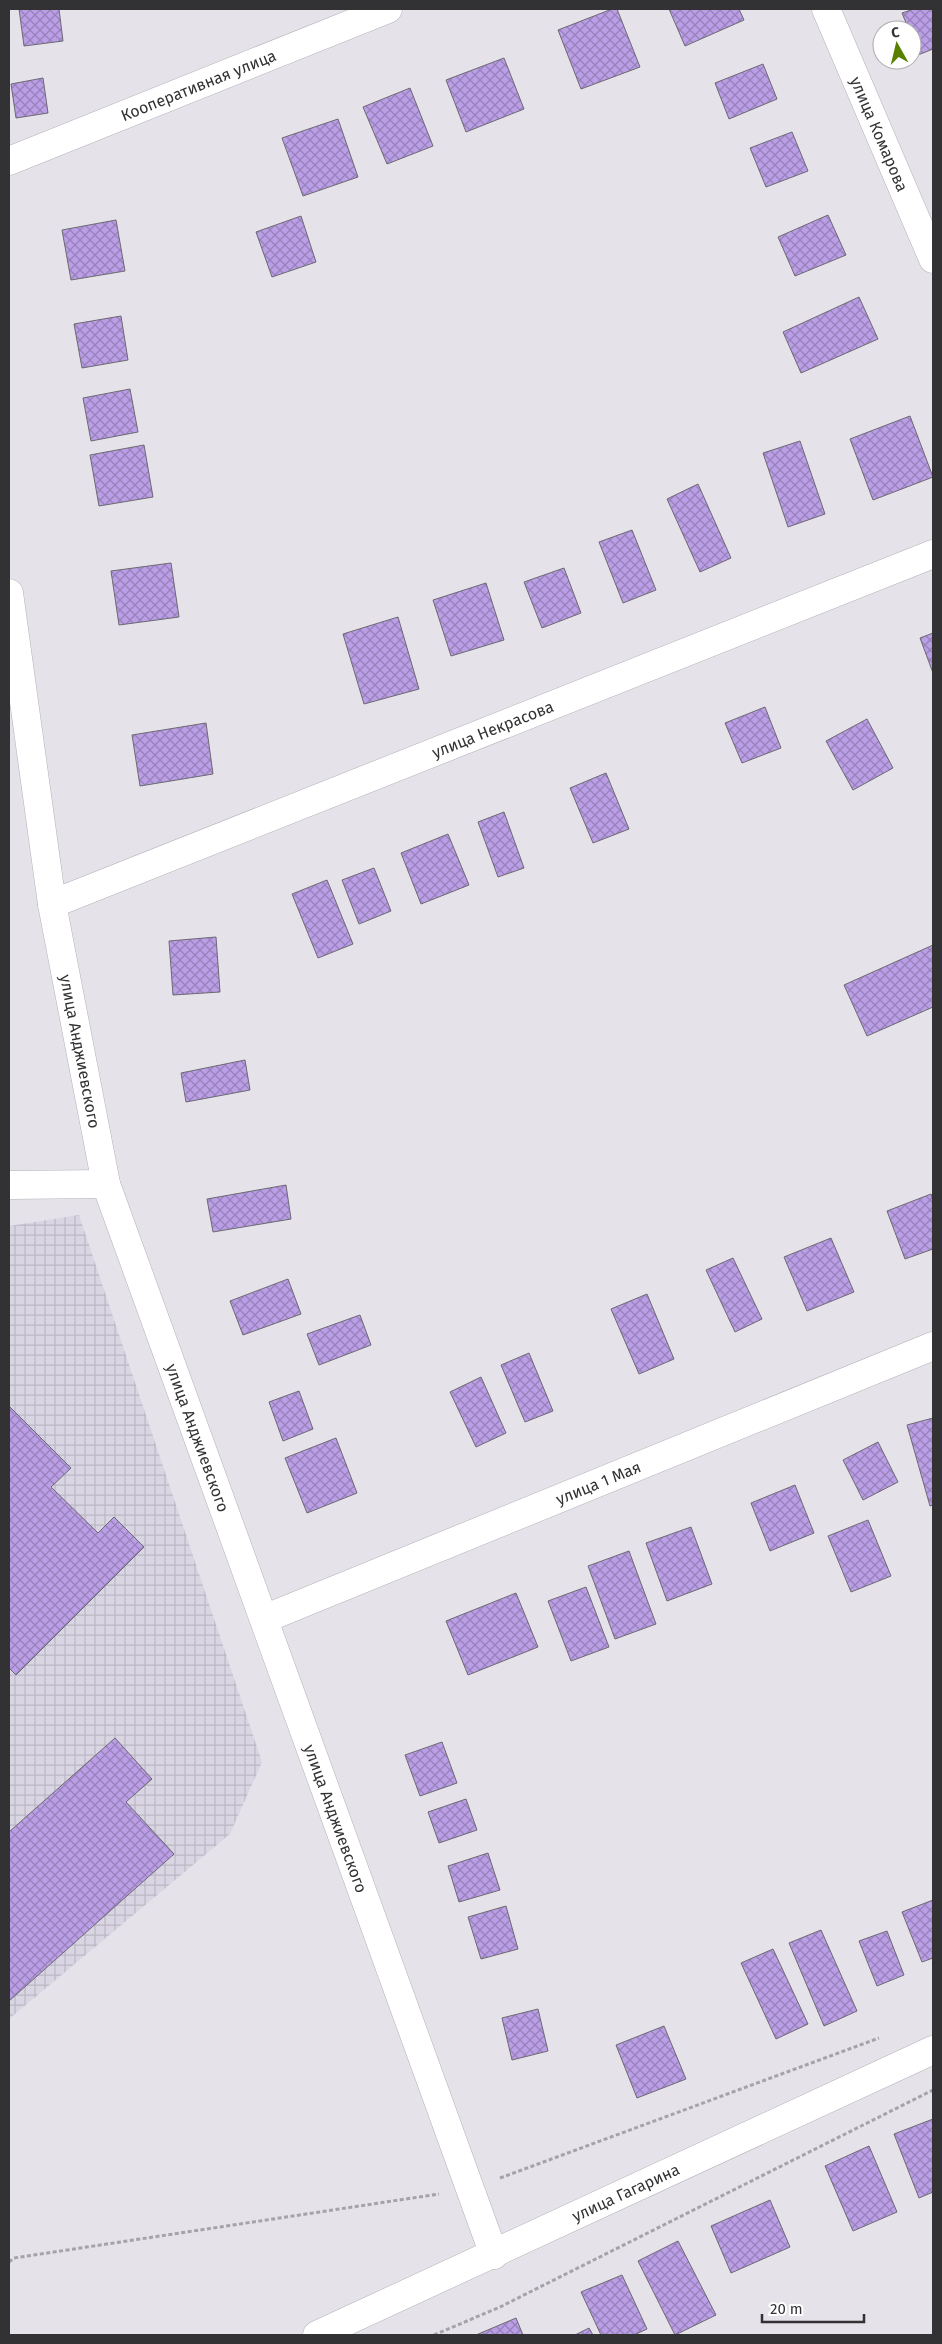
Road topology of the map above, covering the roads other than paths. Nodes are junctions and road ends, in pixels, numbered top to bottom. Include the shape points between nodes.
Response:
1 (388, 9) edge
2 (826, 9) edge
3 (9, 160) edge
4 (933, 259) edge
5 (933, 554) edge
6 (9, 593) edge
7 (52, 904) junction
8 (106, 1184) junction
9 (9, 1185) edge
10 (933, 1346) edge
11 (264, 1619) junction
12 (933, 2050) edge
13 (494, 2255) junction
14 (317, 2335) edge

1 - 3 street, Кооперативная улица
2 - 4 street, улица Комарова
5 - 7 street, улица Некрасова
6 - 7 street, улица Анджиевского
7 - 8 street, улица Анджиевского
8 - 9 street
8 - 11 street, улица Анджиевского
10 - 11 street, улица 1 Мая
11 - 13 street, улица Анджиевского
12 - 13 street, улица Гагарина
13 - 14 street, улица Гагарина

